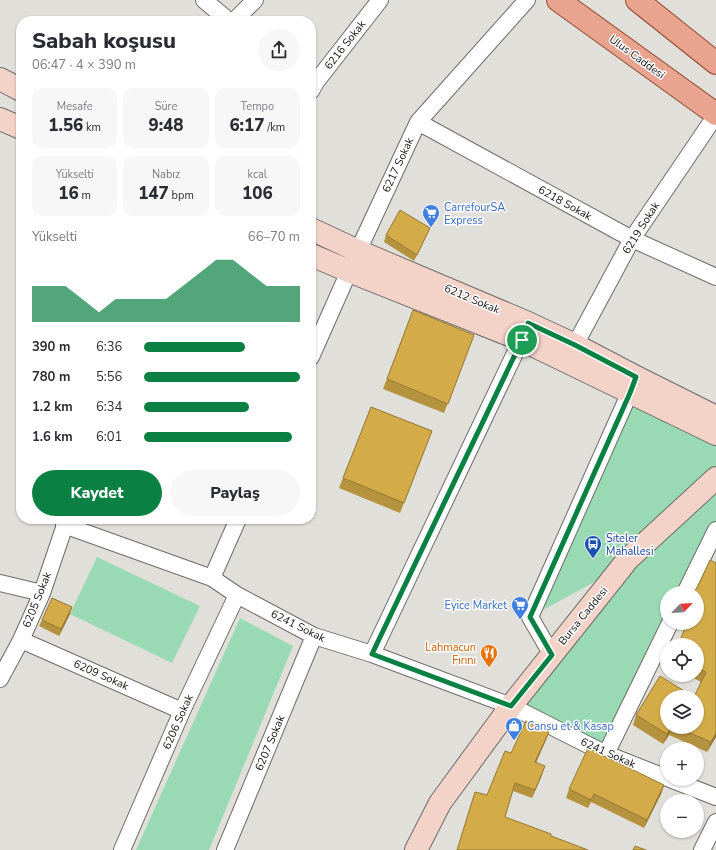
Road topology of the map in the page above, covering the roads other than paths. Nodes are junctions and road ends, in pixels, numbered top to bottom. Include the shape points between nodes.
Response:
1 (204, 0) edge
2 (255, 0) edge
3 (380, 0) edge
4 (527, 0) edge
5 (558, 0) edge
6 (637, 0) edge
7 (223, 16) edge
8 (239, 16) edge
9 (716, 63) edge
10 (0, 79) edge
11 (316, 82) edge
12 (16, 87) edge
13 (716, 115) edge
14 (0, 119) edge
15 (418, 122) junction
16 (16, 126) edge
17 (316, 231) edge
18 (632, 239) junction
19 (358, 251) junction
20 (316, 257) edge
21 (350, 271) junction
22 (716, 277) edge
23 (525, 331) junction
24 (575, 345) junction
25 (316, 346) edge
26 (633, 385) junction
27 (716, 417) edge
28 (716, 434) edge
29 (716, 478) edge
30 (65, 524) edge
31 (71, 524) edge
32 (236, 524) edge
33 (716, 530) edge
34 (212, 578) junction
35 (0, 583) edge
36 (688, 586) edge
37 (42, 593) junction
38 (237, 595) junction
39 (667, 630) edge
40 (314, 636) junction
41 (21, 640) junction
42 (372, 654) junction
43 (552, 655) junction
44 (0, 679) edge
45 (511, 706) junction
46 (182, 711) junction
47 (606, 754) junction
48 (660, 775) edge
49 (688, 786) edge
50 (716, 797) edge
51 (716, 822) edge
52 (122, 850) edge
53 (225, 850) edge
54 (416, 850) edge
55 (702, 850) edge

1 - 7 street
2 - 8 street
3 - 11 street, 6216 Sokak
4 - 15 street, 6217 Sokak
5 - 13 main road, Ulus Caddesi
6 - 9 main road
10 - 12 street
13 - 18 street, 6219 Sokak
14 - 16 street
15 - 18 street, 6218 Sokak
15 - 19 street, 6217 Sokak
17 - 19 street, 6212 Sokak
18 - 22 street, 6218 Sokak
18 - 24 street, 6219 Sokak
19 - 21 street, 6217 Sokak
19 - 23 street, 6212 Sokak
20 - 21 street, 6212 Sokak
21 - 23 street, 6212 Sokak
21 - 25 street, 6217 Sokak
23 - 24 street, 6212 Sokak
23 - 26 street, 6212 Sokak
23 - 42 street
24 - 26 street, 6212 Sokak
26 - 27 street, 6212 Sokak
26 - 28 street, 6212 Sokak
26 - 43 street via 530,617
29 - 43 street, Bursa Caddesi via 627,560
30 - 37 street, 6205 Sokak
31 - 34 street, 6241 Sokak
32 - 34 street
33 - 36 street
34 - 38 street, 6241 Sokak
35 - 37 street
37 - 41 street, 6205 Sokak
38 - 40 street, 6241 Sokak
38 - 46 street, 6206 Sokak
39 - 47 street
40 - 42 street, 6241 Sokak
40 - 53 street, 6207 Sokak
41 - 44 street, 6205 Sokak
41 - 46 street, 6209 Sokak
42 - 45 street, 6241 Sokak
43 - 45 street, Bursa Caddesi
45 - 47 street, 6241 Sokak
45 - 54 street, Bursa Caddesi via 440,804
46 - 52 street, 6206 Sokak
47 - 48 street, 6241 Sokak
49 - 50 street
51 - 55 street

